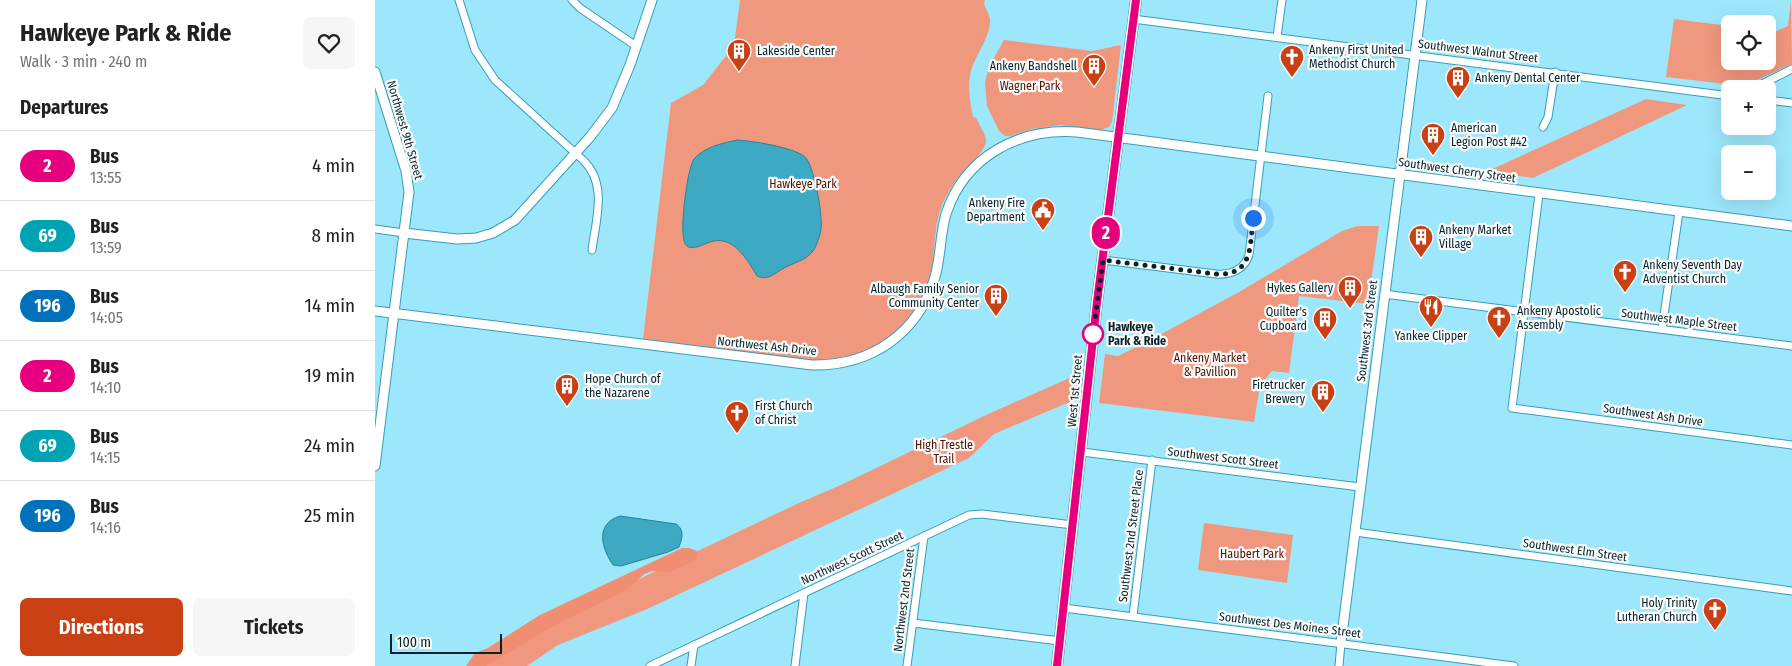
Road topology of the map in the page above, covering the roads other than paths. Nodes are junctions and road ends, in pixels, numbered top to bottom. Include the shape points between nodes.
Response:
1 (459, 0) edge
2 (572, 0) edge
3 (652, 0) edge
4 (1136, 0) edge
5 (1282, 0) edge
6 (1422, 0) edge
7 (1133, 19) junction
8 (1277, 37) junction
9 (636, 46) junction
10 (1415, 54) junction
11 (1792, 69) edge
12 (375, 72) edge
13 (1555, 72) junction
14 (1771, 80) edge
15 (1721, 95) edge
16 (1268, 96) dead end
17 (1776, 101) edge
18 (1792, 103) edge
19 (1543, 127) dead end
20 (1118, 139) junction
21 (576, 153) junction
22 (1261, 157) junction
23 (1400, 175) junction
24 (1539, 194) junction
25 (1679, 212) junction
26 (1792, 226) edge
27 (375, 229) edge
28 (404, 233) junction
29 (592, 250) dead end
30 (1103, 260) junction
31 (1385, 294) junction
32 (375, 311) edge
33 (1524, 312) junction
34 (394, 314) junction
35 (1663, 329) junction
36 (1792, 346) edge
37 (1792, 445) edge
38 (1082, 452) junction
39 (1152, 460) junction
40 (375, 466) edge
41 (1361, 487) junction
42 (1073, 525) junction
43 (1355, 532) junction
44 (924, 536) junction
45 (1792, 591) edge
46 (804, 593) junction
47 (1064, 608) junction
48 (1133, 616) junction
49 (913, 623) junction
50 (1060, 641) junction
51 (1341, 643) junction
52 (694, 645) junction
53 (650, 666) edge
54 (691, 666) edge
55 (795, 666) edge
56 (907, 666) edge
57 (1057, 666) edge
58 (1339, 666) edge
59 (1514, 666) edge

1 - 21 street via 475,50 495,80
2 - 9 street
3 - 9 street
4 - 7 main road, West 1st Street
5 - 8 street
6 - 10 street, Southwest 3rd Street
7 - 8 street, Southwest Walnut Street
7 - 20 main road, West 1st Street
8 - 10 street, Southwest Walnut Street
9 - 21 street via 612,108
10 - 13 street, Southwest Walnut Street
10 - 23 street, Southwest 3rd Street
11 - 14 street
12 - 28 street, Northwest 9th Street via 406,171 409,192
13 - 15 street, Southwest Walnut Street
13 - 19 street via 1548,117
16 - 22 street via 1264,106
17 - 18 street
20 - 22 street, Southwest Cherry Street
20 - 30 main road, West 1st Street
20 - 34 street, Northwest Ash Drive via 1077,132 1048,132 1002,146 979,163 960,185 949,206 936,275 918,314 887,345 859,359 812,365
21 - 28 street via 522,214 493,233 457,239
21 - 29 street via 590,167 599,187
22 - 23 street, Southwest Cherry Street
22 - 30 street via 1249,254 1240,268 1227,275
23 - 24 street, Southwest Cherry Street
23 - 31 street, Southwest 3rd Street
24 - 25 street, Southwest Cherry Street
24 - 33 street
25 - 26 street, Southwest Cherry Street
25 - 35 street
27 - 28 street
28 - 34 street, Northwest 9th Street
30 - 38 main road, West 1st Street
31 - 33 street, Southwest Maple Street
31 - 41 street, Southwest 3rd Street
32 - 34 street, Northwest Ash Drive
33 - 35 street, Southwest Maple Street
33 - 37 street, Southwest Ash Drive via 1512,408
34 - 40 street, Northwest 9th Street
35 - 36 street, Southwest Maple Street
38 - 39 street, Southwest Scott Street
38 - 42 main road, West 1st Street
39 - 41 street, Southwest Scott Street
39 - 48 street, Southwest 2nd Street Place
41 - 43 street, Southwest 3rd Street
42 - 44 street, Northwest Scott Street via 976,514
42 - 47 main road, West 1st Street
43 - 45 street, Southwest Elm Street
43 - 51 street, Southwest 3rd Street
44 - 46 street, Northwest Scott Street
44 - 49 street, Northwest 2nd Street
46 - 52 street, Northwest Scott Street
46 - 55 street
47 - 48 street, Southwest Des Moines Street
47 - 50 main road, West 1st Street
48 - 51 street, Southwest Des Moines Street
49 - 50 street
49 - 56 street, Northwest 2nd Street
50 - 57 main road, West 1st Street
51 - 58 street, Southwest 3rd Street
51 - 59 street, Southwest Des Moines Street
52 - 53 street, Northwest Scott Street
52 - 54 street

